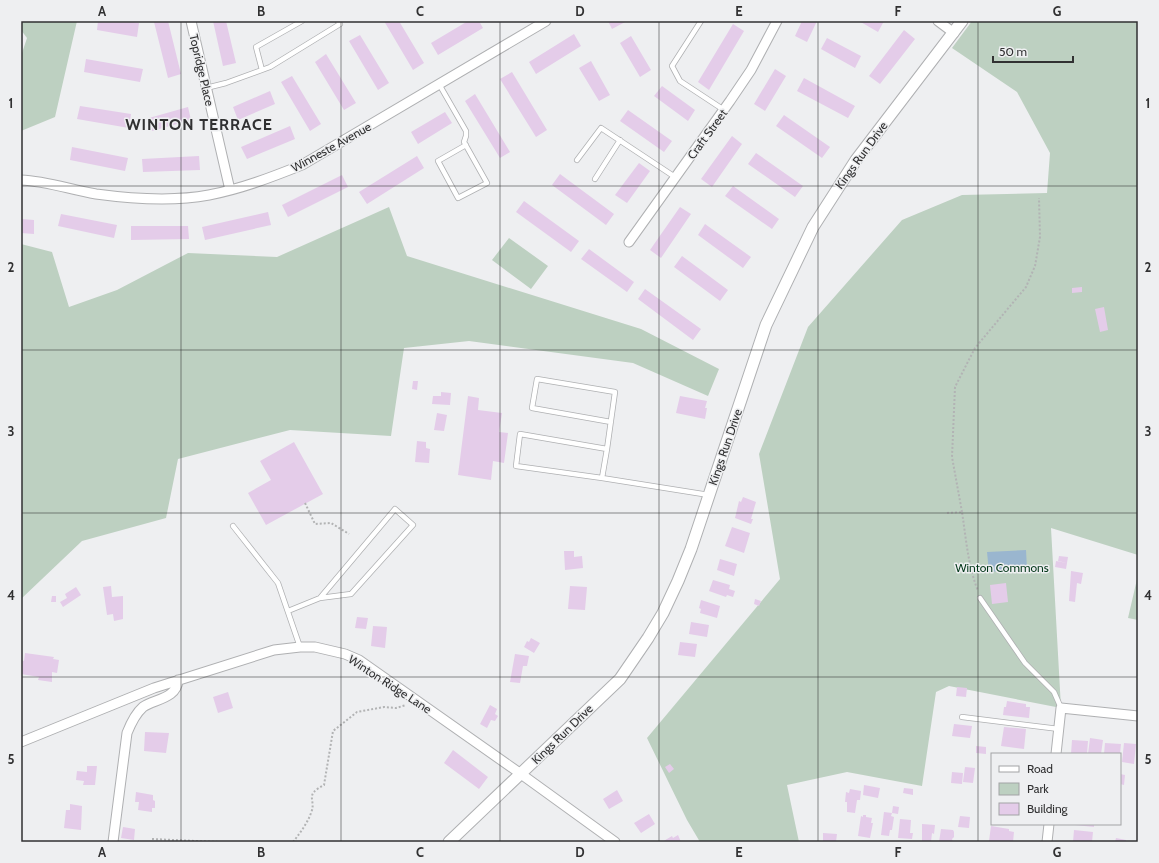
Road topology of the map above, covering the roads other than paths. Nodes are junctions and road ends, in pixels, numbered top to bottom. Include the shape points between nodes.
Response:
1 (191, 21) edge
2 (302, 21) edge
3 (338, 21) edge
4 (546, 21) edge
5 (701, 21) edge
6 (777, 21) edge
7 (938, 21) edge
8 (962, 21) edge
9 (954, 33) junction
10 (262, 70) junction
11 (438, 84) junction
12 (206, 88) junction
13 (724, 110) junction
14 (620, 140) junction
15 (466, 145) junction
16 (577, 160) dead end
17 (675, 178) junction
18 (595, 179) dead end
19 (21, 180) edge
20 (230, 190) junction
21 (629, 242) dead end
22 (611, 422) junction
23 (607, 449) junction
24 (602, 478) junction
25 (709, 495) junction
26 (233, 526) dead end
27 (320, 598) junction
28 (980, 598) road end
29 (288, 611) junction
30 (300, 647) junction
31 (178, 680) junction
32 (1062, 708) junction
33 (1138, 716) edge
34 (962, 717) dead end
35 (1059, 729) junction
36 (21, 742) edge
37 (1056, 753) edge
38 (521, 774) junction
39 (1049, 825) edge
40 (113, 842) edge
41 (449, 842) edge
42 (615, 842) edge
43 (1047, 842) edge

1 - 12 street, Topridge Place
2 - 10 lane via 256,47
3 - 10 lane via 340,24
4 - 11 street, Winneste Avenue
5 - 13 lane via 672,66 680,81
6 - 13 street, Craft Street via 751,70
7 - 9 street
8 - 9 street, Kings Run Drive
9 - 25 street, Kings Run Drive via 856,160 813,226 766,326
10 - 12 lane
11 - 15 lane via 466,131
11 - 20 street, Winneste Avenue via 302,165
12 - 20 street, Topridge Place
13 - 17 street, Craft Street
14 - 16 lane via 601,128
14 - 17 lane
14 - 18 lane
15 - 15 lane via 487,183 458,198 438,161
17 - 21 street, Craft Street
19 - 20 street, Winneste Avenue via 48,183 95,194 158,199 189,198
22 - 22 lane via 615,392 537,379 532,408
22 - 23 lane
23 - 24 lane
23 - 24 lane via 520,434 516,466
24 - 25 lane
25 - 38 street, Kings Run Drive via 678,581 648,638 620,679
26 - 29 lane via 278,583
27 - 27 lane via 395,509 414,525 351,594
27 - 29 lane
28 - 32 lane via 1025,663 1054,692
29 - 30 lane
30 - 31 street, Winton Ridge Lane via 274,650
30 - 38 street, Winton Ridge Lane via 330,650 359,660
31 - 36 street, Winton Ridge Lane
31 - 40 street via 173,692 144,707 130,724
32 - 33 street
32 - 35 street
34 - 35 lane
35 - 37 street
38 - 41 street, Kings Run Drive
38 - 42 street, Winton Ridge Lane
39 - 43 street

